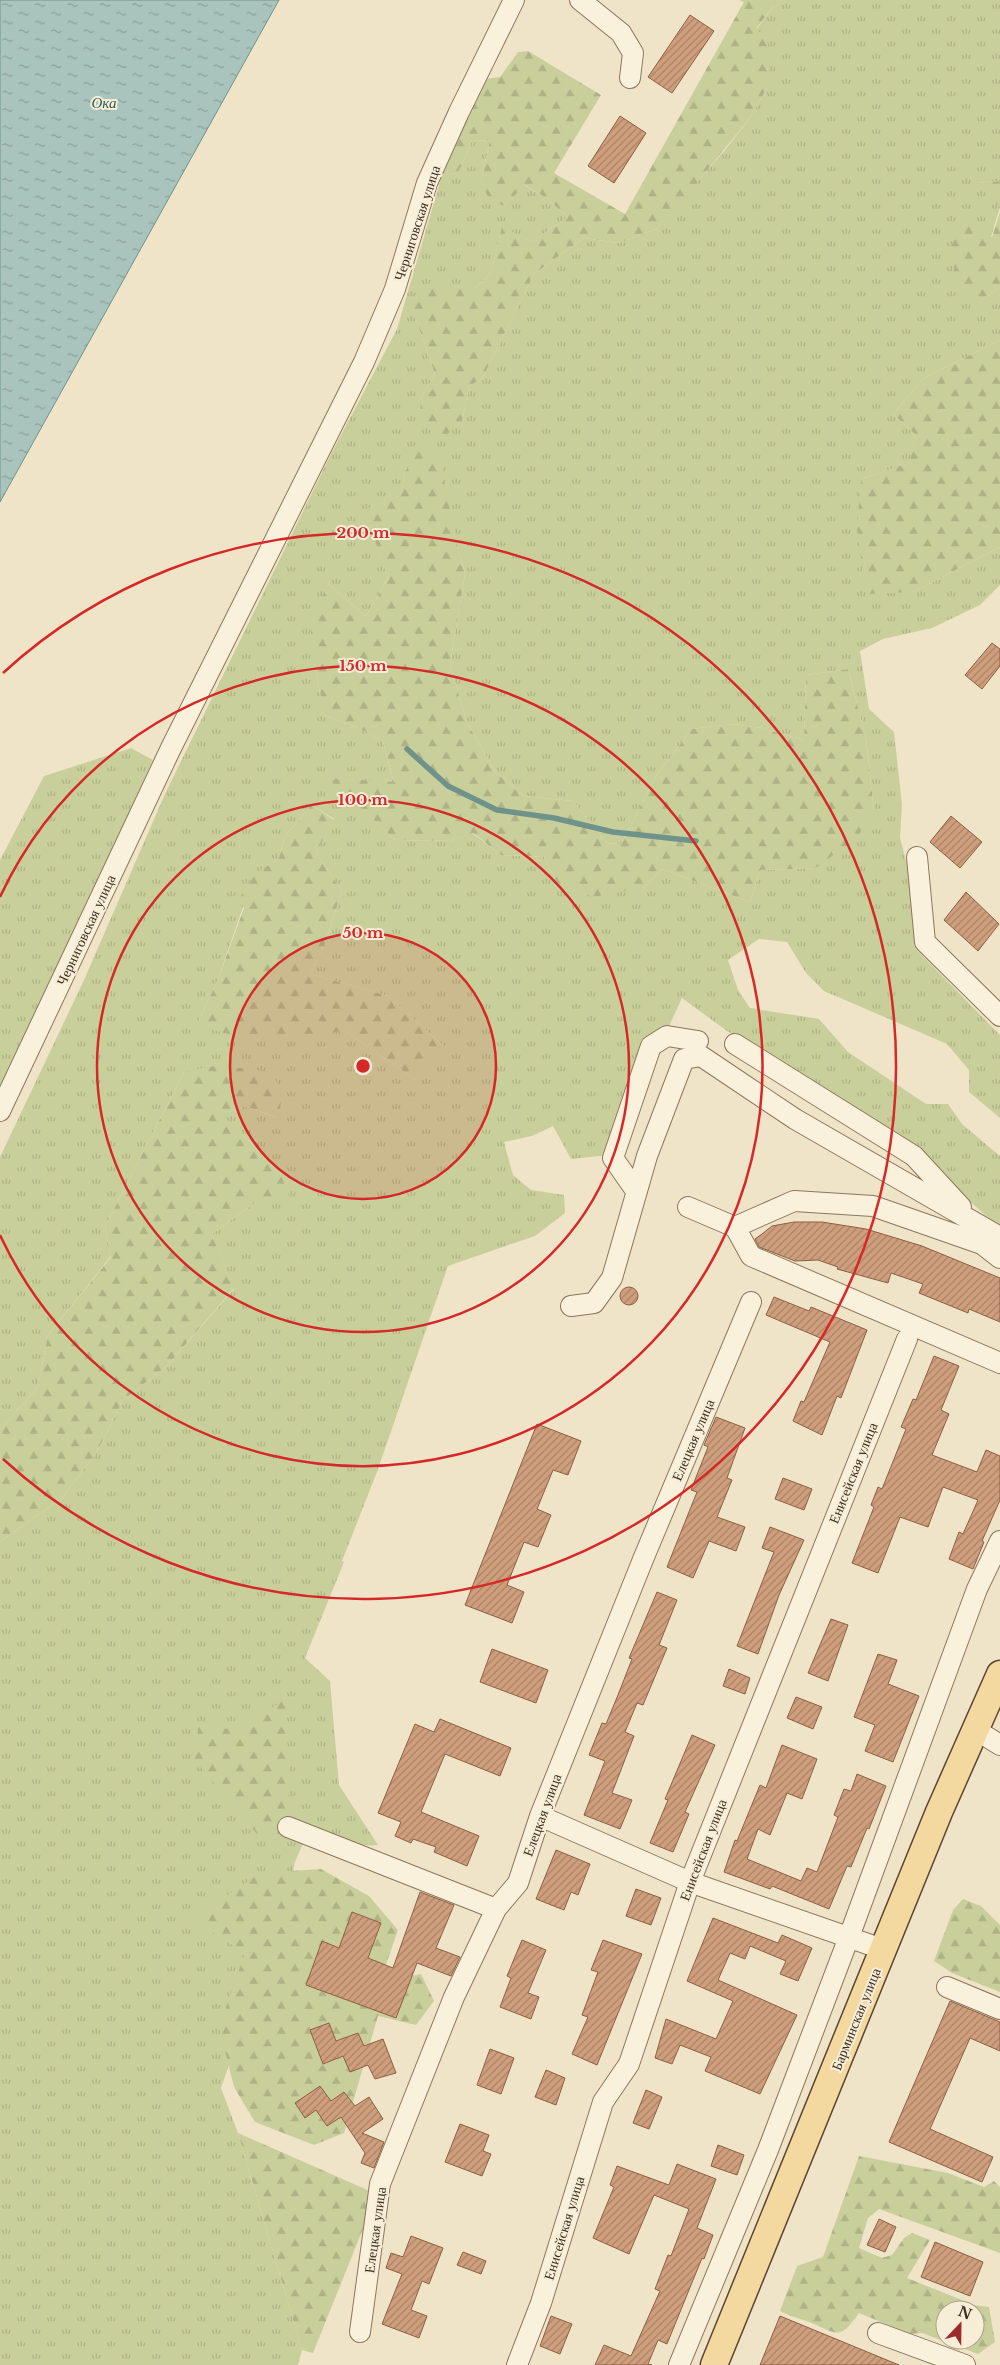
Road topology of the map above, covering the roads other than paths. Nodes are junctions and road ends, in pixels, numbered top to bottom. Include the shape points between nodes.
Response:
1 (514, 0) edge
2 (580, 0) edge
3 (630, 78) dead end
4 (917, 857) dead end
5 (1000, 1016) edge
6 (698, 1041) dead end
7 (735, 1044) dead end
8 (0, 1111) edge
9 (636, 1191) junction
10 (688, 1207) dead end
11 (973, 1221) junction
12 (734, 1227) junction
13 (1000, 1237) edge
14 (1000, 1258) edge
15 (751, 1302) dead end
16 (571, 1306) dead end
17 (907, 1339) dead end
18 (1000, 1363) edge
19 (1000, 1541) edge
20 (1000, 1674) edge
21 (976, 1730) junction
22 (1000, 1745) edge
23 (540, 1816) junction
24 (288, 1827) dead end
25 (690, 1882) junction
26 (496, 1909) junction
27 (849, 1937) junction
28 (885, 1950) junction
29 (947, 1986) dead end
30 (1000, 2009) edge
31 (360, 2332) dead end
32 (878, 2333) dead end
33 (717, 2364) edge
34 (517, 2365) edge
35 (679, 2365) edge
36 (965, 2365) edge

1 - 8 street, Черниговская улица via 427,183 395,289 364,362 171,748
2 - 3 street via 621,33 633,53
4 - 5 street via 925,942
6 - 9 street via 667,1036 651,1046 612,1158
7 - 11 street via 914,1156
9 - 11 street via 684,1059 701,1056 795,1119
9 - 16 street via 612,1278 594,1303
10 - 12 street
11 - 13 street
12 - 14 street via 794,1201 873,1206 982,1244
12 - 18 street via 751,1256
15 - 23 street, Елецкая улица
17 - 25 street, Енисейская улица
19 - 27 street via 977,1589
20 - 21 main road, Барминская улица
21 - 22 street
21 - 28 main road, Барминская улица via 939,1812
23 - 25 street
23 - 26 street, Елецкая улица via 518,1883
24 - 26 street
25 - 27 street
25 - 34 street, Енисейская улица via 629,2064 603,2102 541,2303
26 - 31 street, Елецкая улица via 454,1996 380,2184
27 - 28 street
27 - 35 street via 768,2150
28 - 33 main road, Барминская улица
29 - 30 street
32 - 36 street

